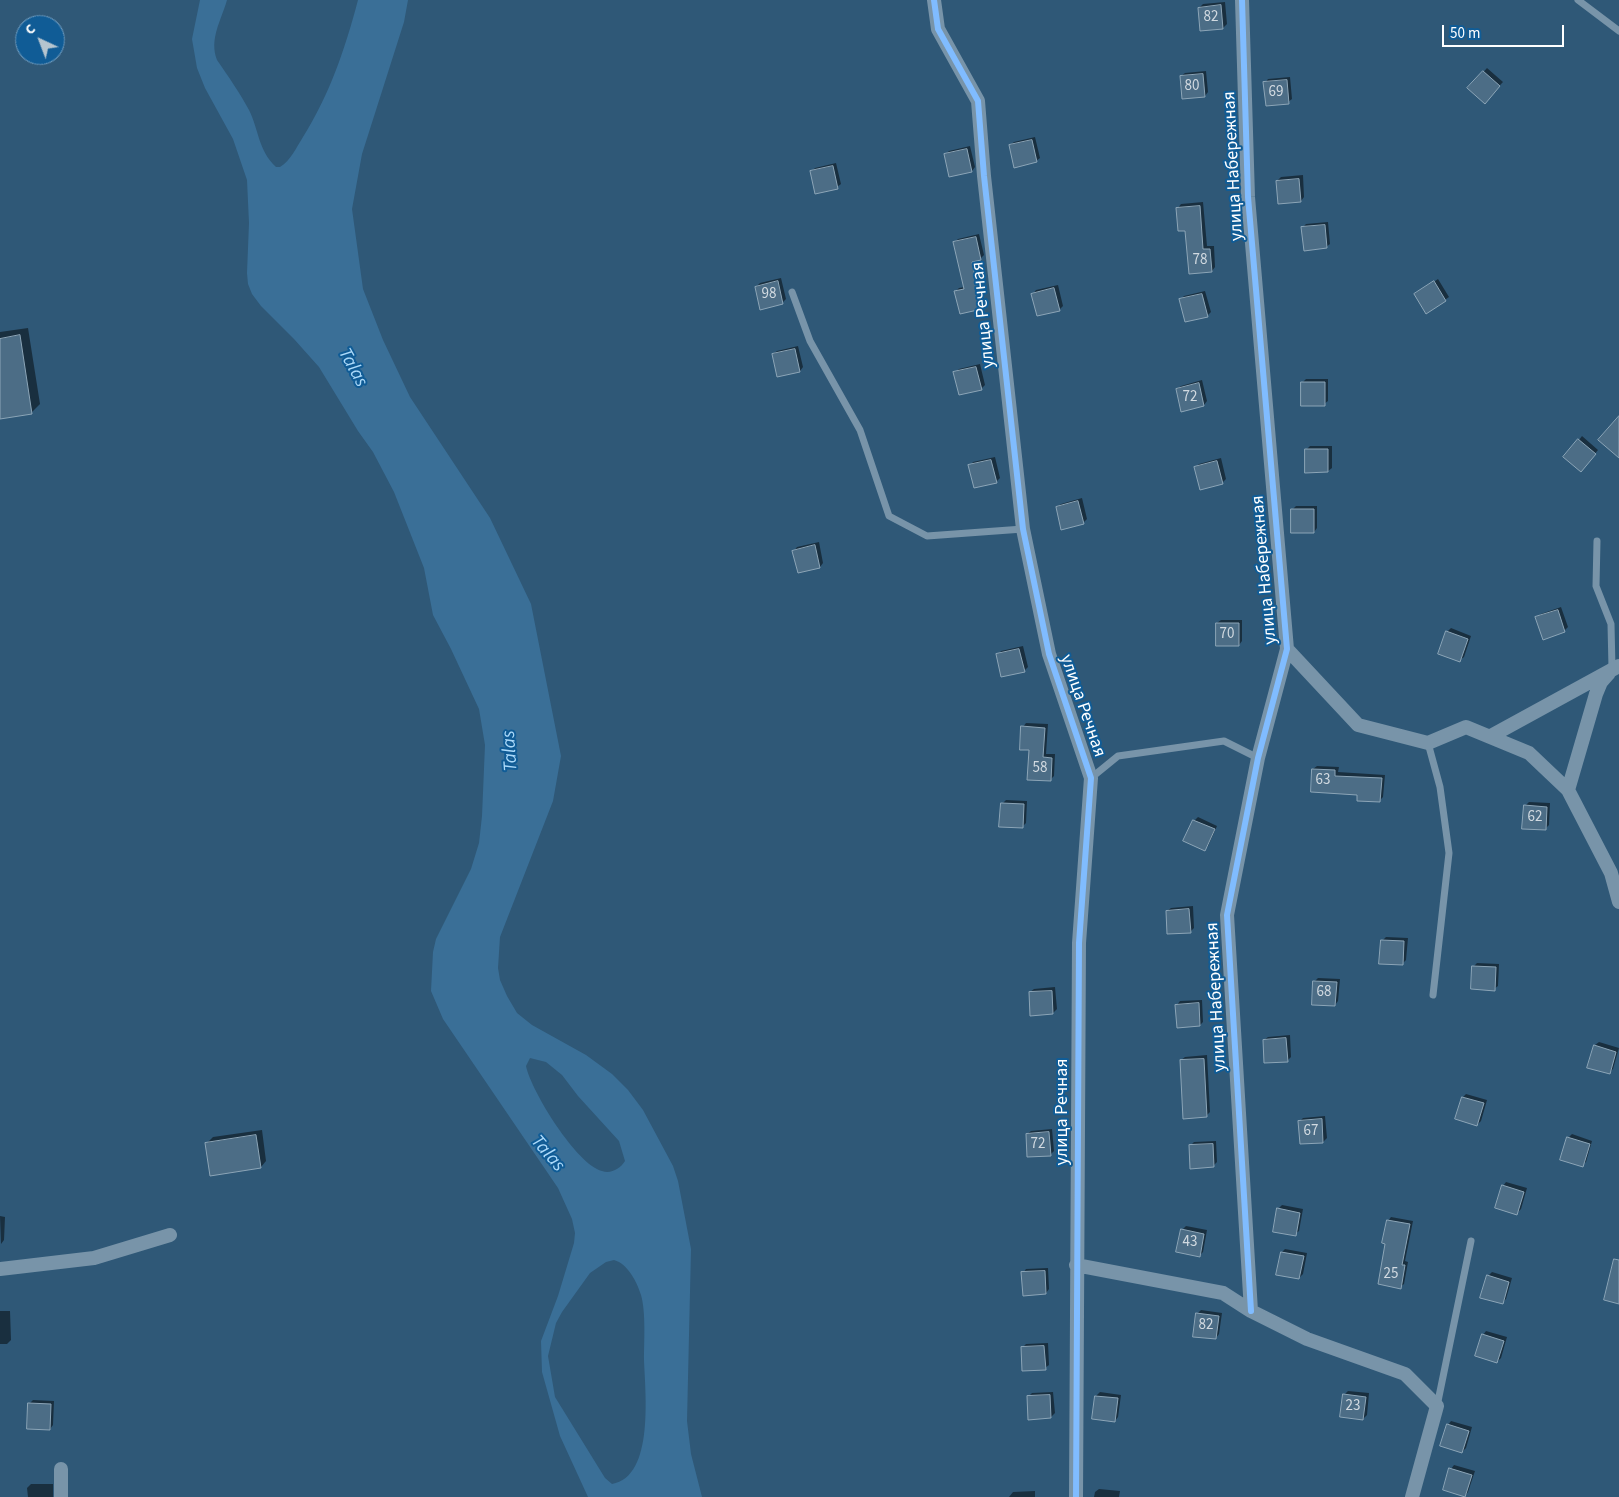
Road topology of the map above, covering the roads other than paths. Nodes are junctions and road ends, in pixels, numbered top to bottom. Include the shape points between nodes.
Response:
1 (934, 0) edge
2 (1242, 0) edge
3 (1578, 0) edge
4 (1619, 31) edge
5 (792, 292) dead end
6 (1023, 529) junction
7 (1597, 540) dead end
8 (1287, 649) junction
9 (1616, 667) edge
10 (1491, 736) junction
11 (1428, 743) junction
12 (1258, 758) junction
13 (1091, 778) junction
14 (1568, 790) junction
15 (1619, 902) edge
16 (1434, 996) dead end
17 (170, 1235) dead end
18 (1471, 1241) dead end
19 (1076, 1265) junction
20 (0, 1269) edge
21 (1252, 1310) junction
22 (1437, 1406) junction
23 (61, 1469) dead end
24 (61, 1497) edge
25 (1076, 1497) edge
26 (1412, 1497) edge

1 - 6 street, улица Речная via 938,29 978,101
2 - 8 street, улица Набережная via 1248,197
3 - 4 lane
5 - 6 lane via 810,341 860,430 889,516 927,536
6 - 13 street, улица Речная via 1048,654
7 - 9 lane via 1596,586 1611,624
8 - 11 street, улица Набережная via 1358,725
8 - 12 street, улица Набережная
9 - 10 street
9 - 14 street via 1601,682 1596,694
10 - 11 street via 1466,727
10 - 14 street via 1528,753
11 - 16 lane via 1440,787 1449,853
12 - 13 lane via 1224,741 1118,756
12 - 21 street, улица Набережная via 1227,915
13 - 19 street, улица Речная via 1079,943
14 - 15 street via 1611,873
17 - 20 street via 94,1258
18 - 22 lane
19 - 21 street via 1223,1293
19 - 25 street, улица Речная
21 - 22 street via 1307,1339 1405,1374
22 - 26 street
23 - 24 street

